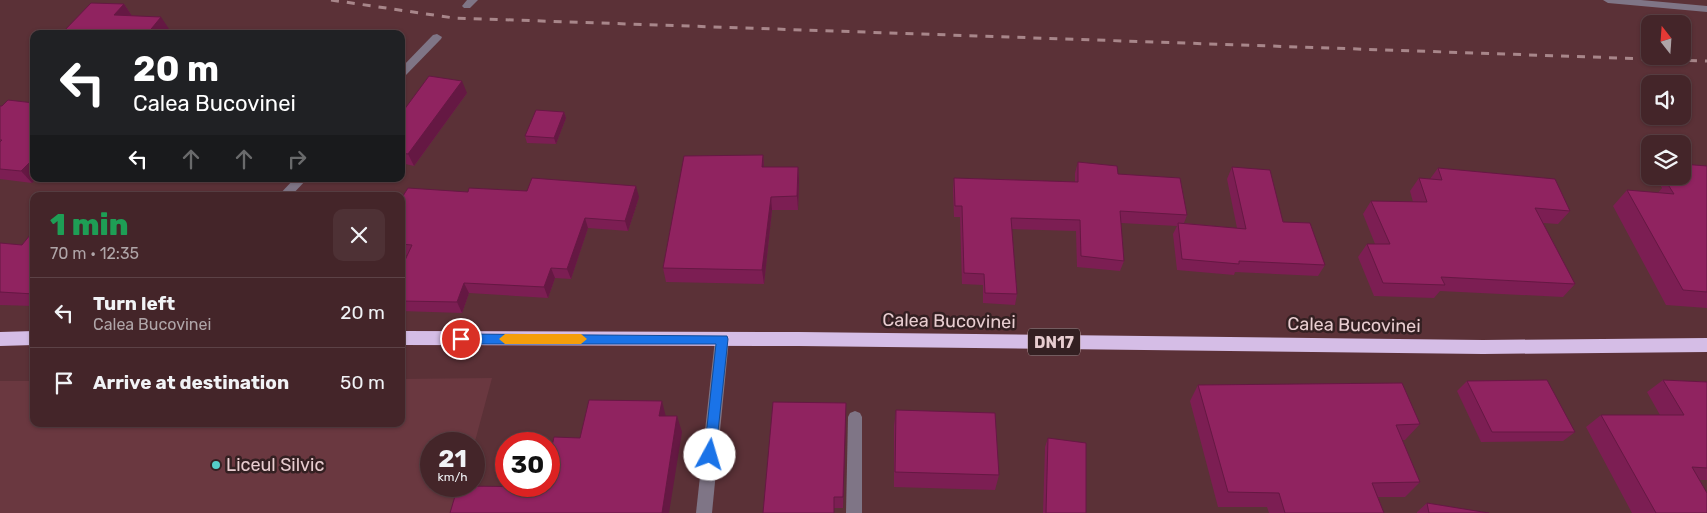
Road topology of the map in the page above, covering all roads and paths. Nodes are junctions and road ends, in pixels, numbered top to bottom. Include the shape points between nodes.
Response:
1 (1608, 0) edge
2 (1707, 9) edge
3 (437, 37) dead end
4 (405, 70) edge
5 (298, 182) edge
6 (288, 192) edge
7 (0, 338) edge
8 (30, 338) edge
9 (405, 338) edge
10 (722, 339) junction
11 (1707, 345) edge
12 (855, 417) dead end
13 (704, 513) edge
14 (854, 513) edge

1 - 2 street
3 - 4 street
5 - 6 street
7 - 8 highway
9 - 10 highway, Calea Bucovinei / DN17
10 - 11 highway, Calea Bucovinei / DN17 via 1483,347
10 - 13 street
12 - 14 street

